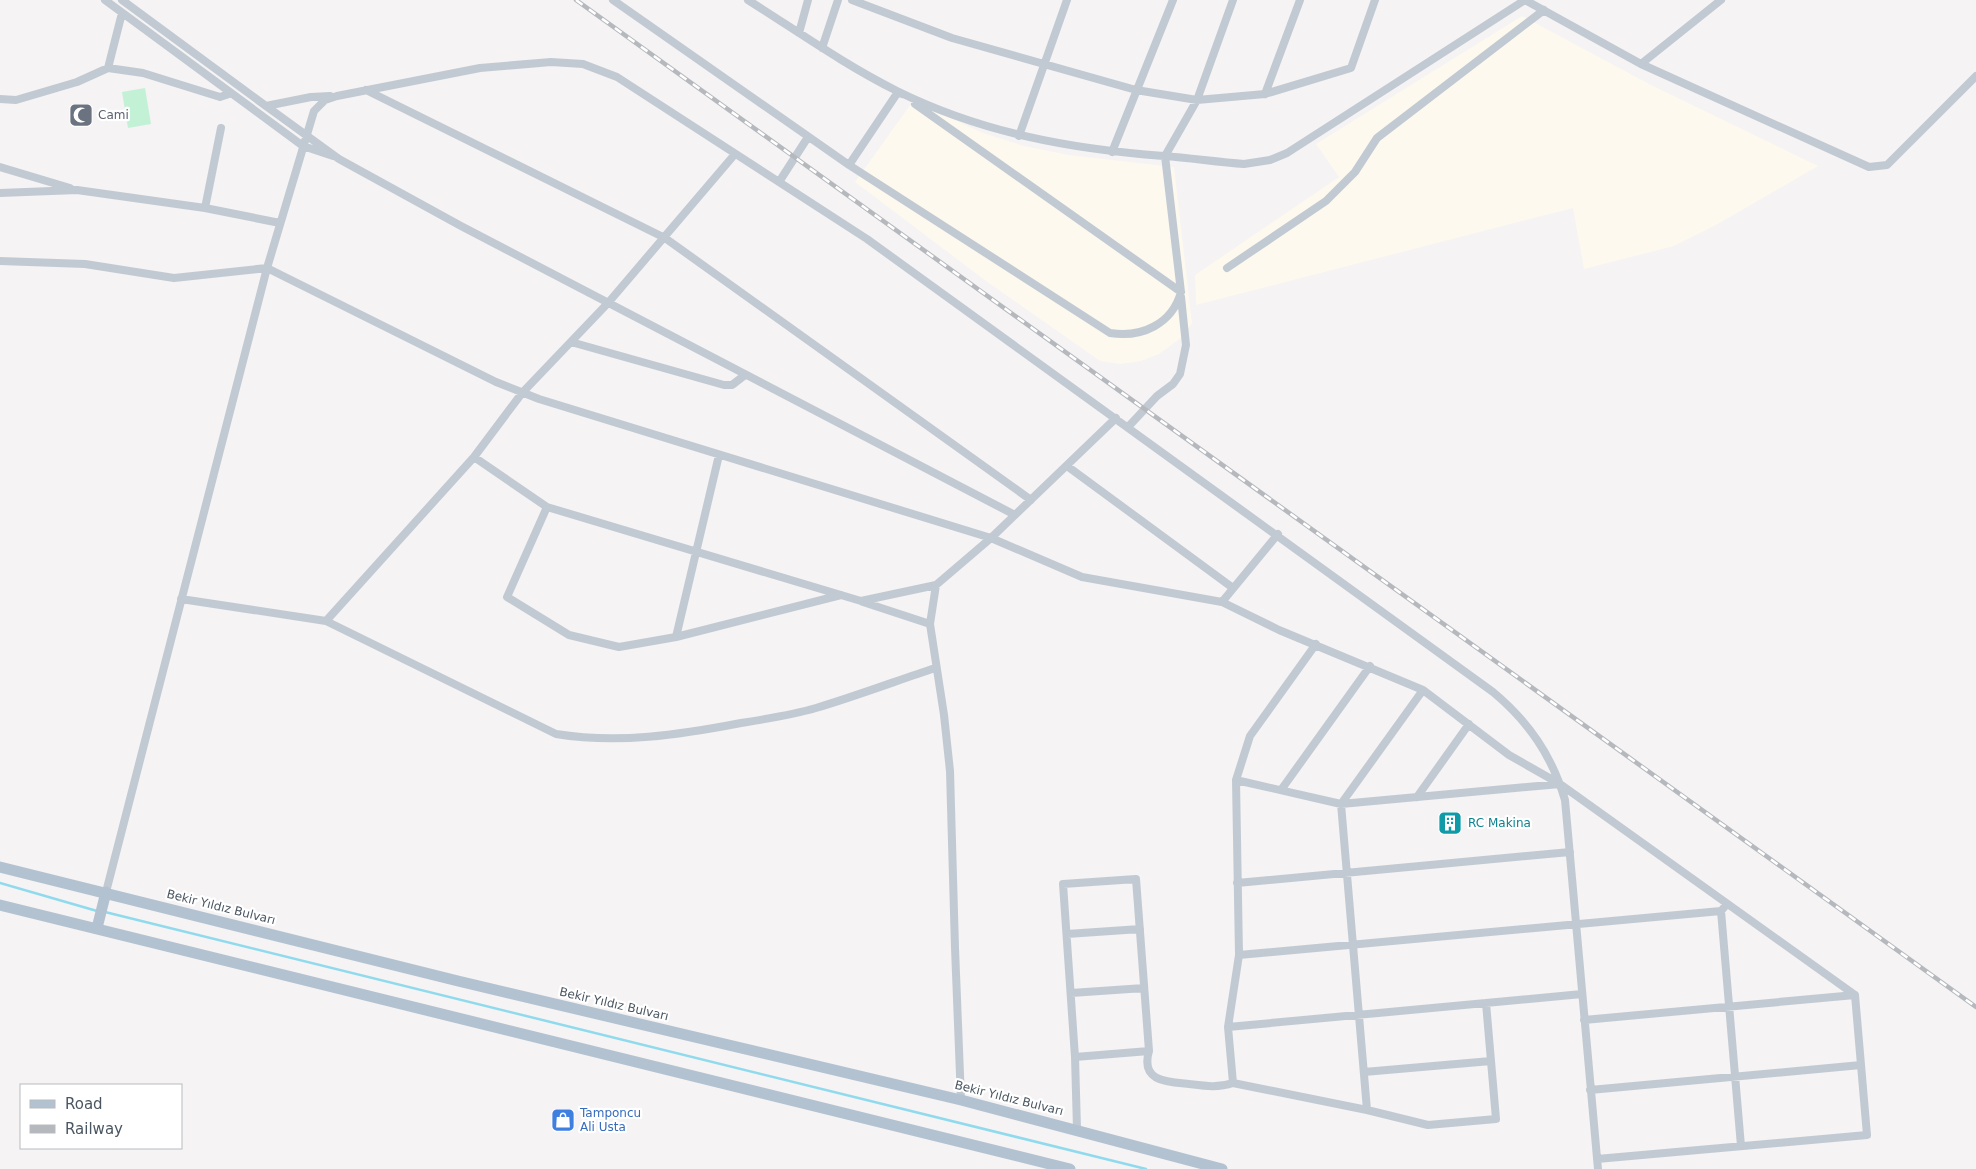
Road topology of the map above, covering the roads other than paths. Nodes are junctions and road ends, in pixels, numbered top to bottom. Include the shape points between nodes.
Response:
1 (105, 0) edge
2 (122, 0) edge
3 (613, 0) edge
4 (748, 0) edge
5 (808, 0) edge
6 (838, 0) edge
7 (852, 0) edge
8 (1067, 0) edge
9 (1172, 0) edge
10 (1233, 0) edge
11 (1300, 0) edge
12 (1375, 0) edge
13 (1525, 0) edge
14 (1721, 0) edge
15 (1544, 10) junction
16 (122, 13) junction
17 (799, 33) junction
18 (822, 48) junction
19 (1044, 64) junction
20 (1641, 64) junction
21 (108, 68) junction
22 (1976, 76) edge
23 (366, 90) junction
24 (1136, 90) junction
25 (898, 92) junction
26 (229, 94) junction
27 (1265, 94) junction
28 (337, 96) junction
29 (0, 99) edge
30 (1197, 100) junction
31 (266, 106) junction
32 (221, 128) dead end
33 (306, 133) junction
34 (1019, 136) junction
35 (808, 137) junction
36 (303, 146) junction
37 (1112, 152) junction
38 (735, 154) junction
39 (1165, 156) junction
40 (339, 159) junction
41 (849, 165) junction
42 (0, 168) edge
43 (779, 182) junction
44 (77, 190) junction
45 (0, 193) edge
46 (205, 208) junction
47 (280, 223) junction
48 (664, 238) junction
49 (0, 261) edge
50 (267, 268) junction
51 (1226, 268) dead end
52 (1181, 292) junction
53 (608, 303) junction
54 (571, 342) junction
55 (745, 375) junction
56 (522, 392) junction
57 (1116, 418) junction
58 (1128, 427) junction
59 (719, 455) junction
60 (474, 457) junction
61 (1067, 466) junction
62 (1031, 500) junction
63 (547, 507) junction
64 (1015, 515) junction
65 (1278, 534) junction
66 (991, 538) junction
67 (695, 552) junction
68 (936, 585) junction
69 (1233, 588) junction
70 (841, 595) junction
71 (181, 599) junction
72 (861, 601) junction
73 (1222, 602) junction
74 (326, 621) junction
75 (930, 624) junction
76 (676, 637) junction
77 (1316, 644) junction
78 (1370, 666) junction
79 (936, 668) junction
80 (1424, 690) junction
81 (1469, 724) junction
82 (1236, 780) junction
83 (1560, 784) junction
84 (1281, 790) junction
85 (1416, 797) junction
86 (1341, 804) junction
87 (1570, 852) junction
88 (0, 867) edge
89 (1347, 872) junction
90 (1237, 883) junction
91 (106, 892) junction
92 (1727, 904) junction
93 (0, 905) edge
94 (1721, 910) junction
95 (98, 924) junction
96 (1576, 924) junction
97 (1140, 929) junction
98 (1067, 934) junction
99 (1353, 944) junction
100 (1238, 955) junction
101 (1144, 988) junction
102 (1071, 993) junction
103 (1582, 994) junction
104 (1855, 996) junction
105 (1486, 1003) junction
106 (1730, 1007) junction
107 (1359, 1015) junction
108 (1584, 1020) junction
109 (1228, 1027) junction
110 (1149, 1051) junction
111 (1075, 1057) junction
112 (1491, 1061) junction
113 (1861, 1065) junction
114 (1364, 1072) junction
115 (1735, 1076) junction
116 (1233, 1083) junction
117 (1590, 1090) junction
118 (961, 1100) junction
119 (1367, 1110) junction
120 (1077, 1129) junction
121 (1741, 1146) junction
122 (1597, 1159) junction
123 (1070, 1169) edge
124 (1222, 1169) edge
125 (1598, 1169) edge

1 - 16 street
2 - 31 street
3 - 35 street
4 - 17 street
5 - 17 street
6 - 18 street
7 - 19 street via 952,38
8 - 19 street
9 - 24 street
10 - 30 street
11 - 27 street
12 - 27 street via 1351,68
13 - 15 street
13 - 39 street via 1279,157 1244,164
14 - 20 street
15 - 20 street
15 - 51 street via 1377,138 1355,172 1326,201
16 - 21 street
16 - 26 street
17 - 18 street
18 - 25 street
19 - 24 street
19 - 34 street
20 - 22 street via 1873,167 1888,165
21 - 26 street via 143,73 220,97
21 - 29 street via 77,82 16,100
23 - 28 street
23 - 38 street via 480,68 551,62 583,64 617,77
23 - 48 street
24 - 30 street
24 - 37 street
25 - 34 street via 950,114
25 - 41 street
25 - 52 street
26 - 36 street
27 - 30 street
28 - 31 street via 311,97
28 - 33 street via 317,107
30 - 39 street
31 - 33 street
32 - 46 street
33 - 36 street
33 - 40 street
34 - 37 street
35 - 41 street
35 - 43 street
36 - 40 street
36 - 47 street
37 - 39 street
38 - 43 street
38 - 48 street
39 - 52 street
40 - 53 street
41 - 52 street via 1110,333 1133,334 1154,327 1172,313
42 - 44 street
43 - 57 street via 867,239
44 - 45 street
44 - 46 street
46 - 47 street
47 - 50 street
48 - 53 street
48 - 62 street
49 - 50 street via 85,264 174,278
50 - 56 street
50 - 71 street
52 - 58 street via 1186,345 1180,374
53 - 54 street
53 - 55 street
54 - 55 street via 724,385 732,385
54 - 56 street
55 - 64 street
56 - 59 street
56 - 60 street
57 - 58 street
57 - 61 street
58 - 65 street
59 - 66 street
59 - 67 street
60 - 63 street
60 - 74 street
61 - 62 street
61 - 69 street
62 - 64 street
63 - 67 street
63 - 76 street via 507,597 568,635 619,647
64 - 66 street
65 - 69 street
65 - 83 street via 1505,702 1536,736
66 - 68 street
66 - 73 street via 1082,577
67 - 70 street
67 - 76 street
68 - 72 street
68 - 75 street
69 - 73 street
70 - 72 street
70 - 76 street
71 - 74 street
71 - 91 street
72 - 75 street
73 - 77 street
74 - 79 street via 556,734 584,738 662,736 770,718 815,708
75 - 79 street
77 - 78 street
77 - 82 street via 1250,736
78 - 80 street
78 - 84 street
79 - 118 street via 950,771
80 - 81 street
80 - 86 street
81 - 83 street via 1509,755
81 - 85 street
82 - 84 street
82 - 90 street
83 - 85 street
83 - 87 street via 1565,800
83 - 92 street
84 - 86 street
85 - 86 street
86 - 89 street
87 - 89 street
87 - 96 street
88 - 91 main road, Bekir Yıldız Bulvarı
89 - 90 street
89 - 99 street
90 - 100 street
91 - 95 main road
91 - 118 main road, Bekir Yıldız Bulvarı via 458,981
92 - 94 street
92 - 104 street
93 - 95 main road
94 - 96 street
94 - 106 street
95 - 123 main road
96 - 99 street
96 - 103 street
97 - 98 street
97 - 98 street via 1136,879 1063,884
97 - 101 street
98 - 102 street
99 - 100 street
99 - 107 street
100 - 109 street
101 - 102 street
101 - 110 street
102 - 111 street
103 - 105 street
103 - 108 street
104 - 106 street
104 - 113 street
105 - 107 street
105 - 112 street
106 - 108 street
106 - 115 street
107 - 109 street
107 - 114 street
108 - 117 street
109 - 116 street
110 - 111 street
110 - 116 street via 1148,1066 1160,1081 1220,1087
111 - 120 street
112 - 114 street
112 - 119 street via 1496,1119 1428,1126
113 - 115 street
113 - 121 street via 1867,1135
114 - 119 street
115 - 117 street
115 - 121 street
116 - 119 street
117 - 122 street
118 - 120 main road, Bekir Yıldız Bulvarı
120 - 124 main road, Bekir Yıldız Bulvarı
121 - 122 street
122 - 125 street

